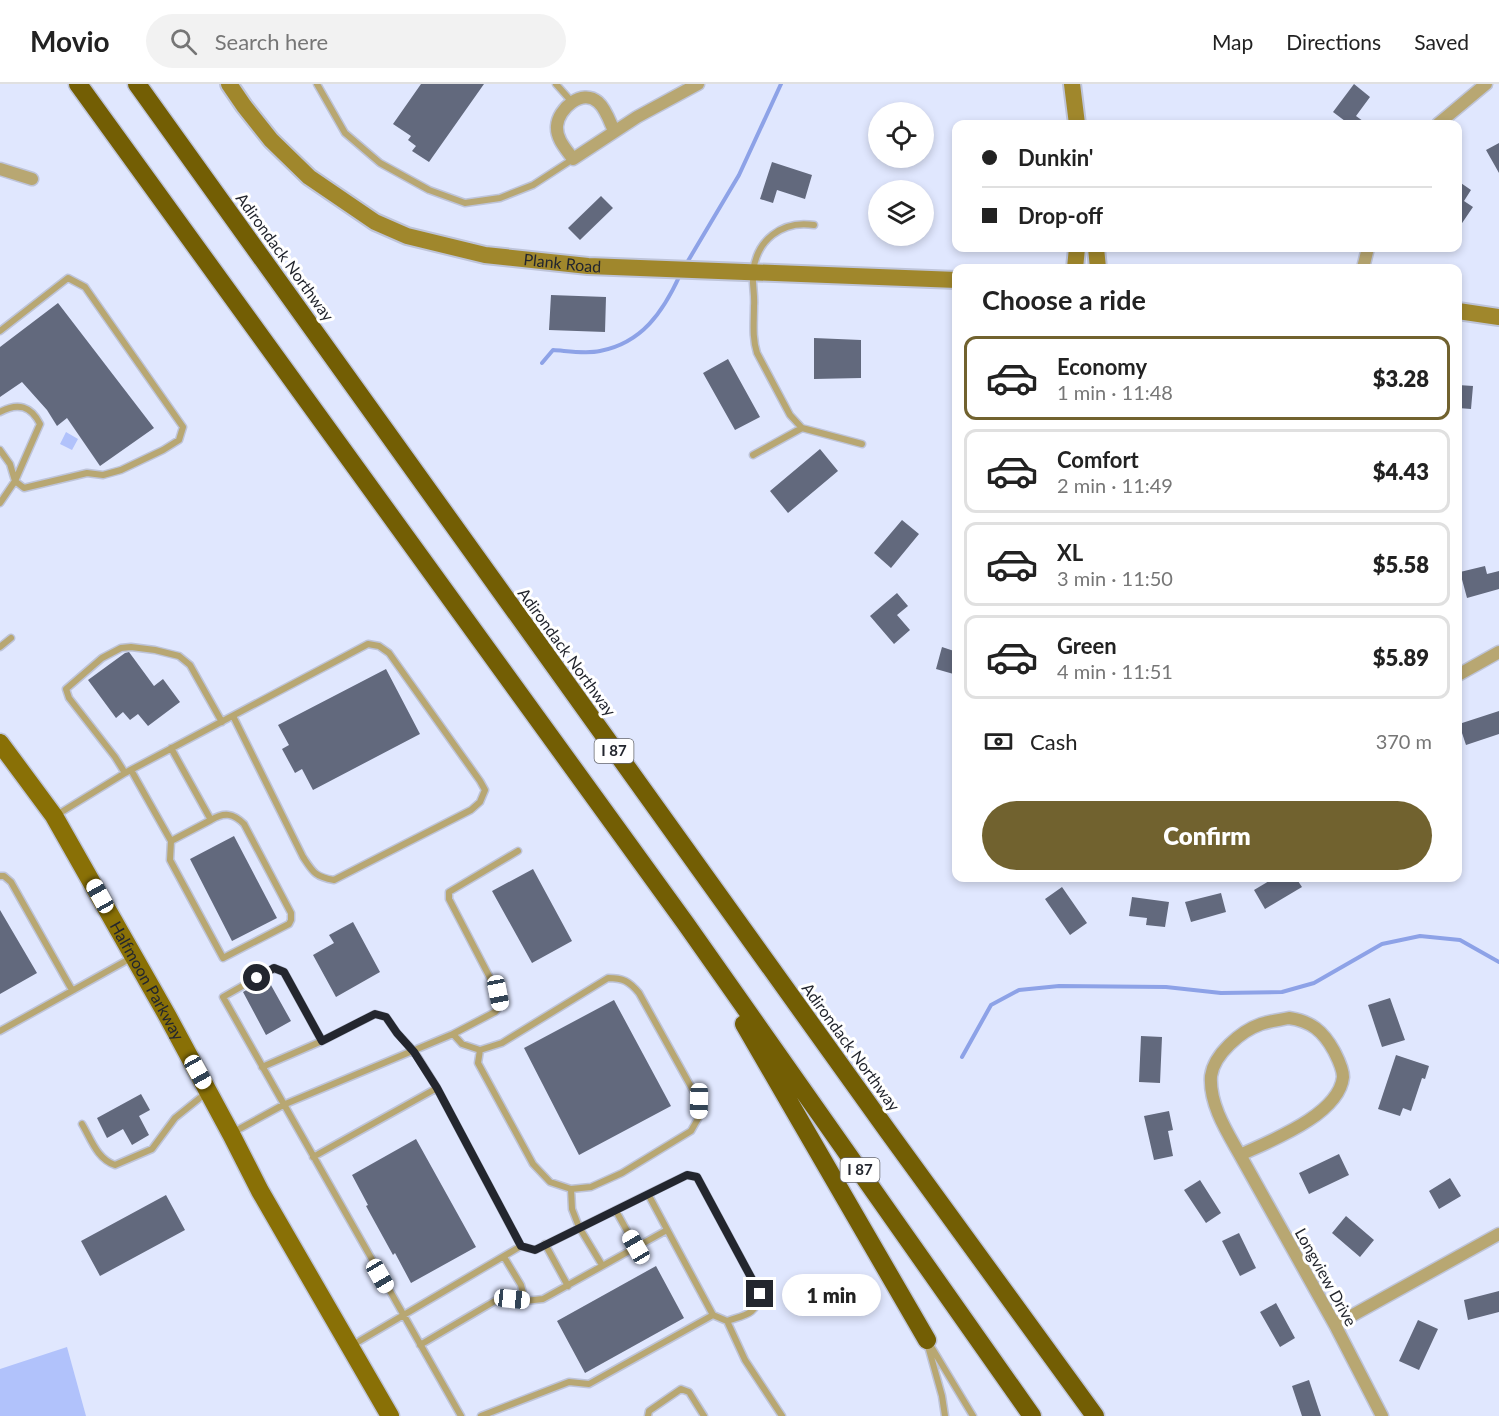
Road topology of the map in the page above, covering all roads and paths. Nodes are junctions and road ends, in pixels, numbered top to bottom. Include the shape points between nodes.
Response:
1 (78, 84) edge
2 (137, 84) edge
3 (229, 84) edge
4 (317, 84) edge
5 (556, 84) edge
6 (698, 84) edge
7 (1072, 84) edge
8 (1486, 84) edge
9 (572, 102) junction
10 (1076, 120) edge
11 (1443, 120) edge
12 (614, 131) junction
13 (573, 159) junction
14 (0, 169) edge
15 (32, 179) dead end
16 (814, 225) dead end
17 (753, 273) junction
18 (952, 280) edge
19 (1462, 312) edge
20 (1499, 317) edge
21 (0, 331) edge
22 (0, 412) edge
23 (802, 428) junction
24 (862, 444) dead end
25 (0, 450) edge
26 (753, 455) dead end
27 (15, 481) junction
28 (0, 503) edge
29 (11, 638) dead end
30 (0, 647) edge
31 (1499, 652) edge
32 (1462, 673) edge
33 (233, 716) junction
34 (222, 722) junction
35 (0, 743) edge
36 (171, 748) junction
37 (128, 771) junction
38 (54, 816) junction
39 (211, 820) junction
40 (171, 841) junction
41 (518, 851) dead end
42 (0, 876) edge
43 (686, 924) junction
44 (134, 956) junction
45 (72, 990) junction
46 (0, 1031) edge
47 (453, 1034) junction
48 (322, 1041) junction
49 (480, 1050) junction
50 (414, 1052) junction
51 (262, 1067) junction
52 (437, 1088) junction
53 (208, 1091) junction
54 (283, 1105) junction
55 (82, 1124) dead end
56 (231, 1134) junction
57 (1240, 1155) junction
58 (313, 1157) junction
59 (571, 1189) junction
60 (648, 1194) junction
61 (616, 1211) junction
62 (579, 1227) junction
63 (667, 1230) junction
64 (1499, 1234) edge
65 (545, 1244) junction
66 (521, 1246) junction
67 (636, 1247) junction
68 (504, 1257) junction
69 (602, 1265) junction
70 (567, 1286) junction
71 (525, 1300) junction
72 (403, 1315) junction
73 (713, 1315) junction
74 (727, 1321) junction
75 (1335, 1325) junction
76 (927, 1340) junction
77 (420, 1345) junction
78 (350, 1347) junction
79 (390, 1416) edge
80 (461, 1416) edge
81 (481, 1416) edge
82 (648, 1416) edge
83 (704, 1416) edge
84 (782, 1416) edge
85 (945, 1416) edge
86 (974, 1416) edge
87 (1032, 1416) edge
88 (1095, 1416) edge
89 (1382, 1416) edge

1 - 43 highway, I 87
2 - 88 highway, Adirondack Northway / I 87
3 - 17 street, Plank Road via 271,140 309,177 375,222 407,236 485,255 537,262
4 - 13 lane via 345,133 380,164 429,190 465,203 500,198 533,185
5 - 9 lane
6 - 12 street
7 - 10 street
8 - 11 street
9 - 12 street via 597,100
9 - 13 street via 561,112 557,133
12 - 13 street
14 - 15 street
16 - 17 lane via 780,229 770,236 757,253
17 - 18 street, Plank Road
17 - 23 lane via 757,353 790,415
19 - 20 street
21 - 27 lane via 68,278 76,282 85,287 183,427 179,440 121,470 103,475 87,473 24,488
22 - 27 lane via 11,406 23,406 34,413 40,424
23 - 24 lane
23 - 26 lane
25 - 27 lane
27 - 28 lane
29 - 30 lane
31 - 32 street
33 - 33 lane via 368,644 379,646 390,653 484,790 480,802 471,810 334,880 320,878 303,857
33 - 34 lane
34 - 36 lane
34 - 37 lane via 190,665 179,656 121,648 102,658 66,689 69,698
35 - 38 main road, Halfmoon Parkway
36 - 37 lane
36 - 39 lane
37 - 38 lane
37 - 40 lane
38 - 44 main road, Halfmoon Parkway
39 - 40 lane
39 - 40 lane via 229,814 244,824 292,917 289,924 223,958 170,860
41 - 47 lane via 449,892 501,1005
42 - 45 lane via 11,882
43 - 76 highway
43 - 87 highway, I 87
44 - 45 lane
44 - 53 main road, Halfmoon Parkway
45 - 46 lane
47 - 49 lane via 462,1044
47 - 50 lane
48 - 50 lane via 375,1014 386,1017
48 - 51 lane
48 - 51 lane via 284,972 274,968 224,997
49 - 59 lane via 478,1063 533,1164 550,1182
49 - 59 lane via 502,1043 608,978 630,982 639,993 699,1101 699,1117 691,1131 622,1173 591,1187
50 - 52 lane
50 - 54 lane
51 - 54 lane
52 - 58 lane
52 - 66 lane
53 - 55 lane via 175,1118 152,1149 115,1165 99,1154
53 - 56 main road, Halfmoon Parkway
54 - 56 lane
54 - 58 lane
56 - 78 main road, Halfmoon Parkway
57 - 57 street, Longview Drive via 1304,1123 1340,1089 1342,1068 1333,1048 1305,1020 1288,1018 1260,1024 1245,1032 1214,1065 1211,1076 1215,1101
57 - 75 street, Longview Drive
58 - 72 lane
59 - 62 lane via 572,1209
60 - 61 lane
60 - 63 lane
60 - 74 lane via 687,1175 697,1177 760,1294 751,1312
61 - 62 lane
61 - 67 lane
62 - 65 lane
62 - 69 lane
63 - 67 lane
63 - 73 lane
64 - 75 street
65 - 66 lane via 535,1250
65 - 70 lane
66 - 68 lane
67 - 69 lane
68 - 71 lane
68 - 72 lane
69 - 70 lane
70 - 71 lane via 543,1299
71 - 77 lane via 500,1298
72 - 77 lane
72 - 78 lane
73 - 74 lane
73 - 81 lane via 589,1384 569,1382
74 - 84 lane via 745,1360
75 - 89 street, Longview Drive
76 - 85 lane
76 - 86 lane
77 - 80 lane
78 - 79 main road, Halfmoon Parkway
82 - 83 lane via 649,1411 681,1389 689,1392

